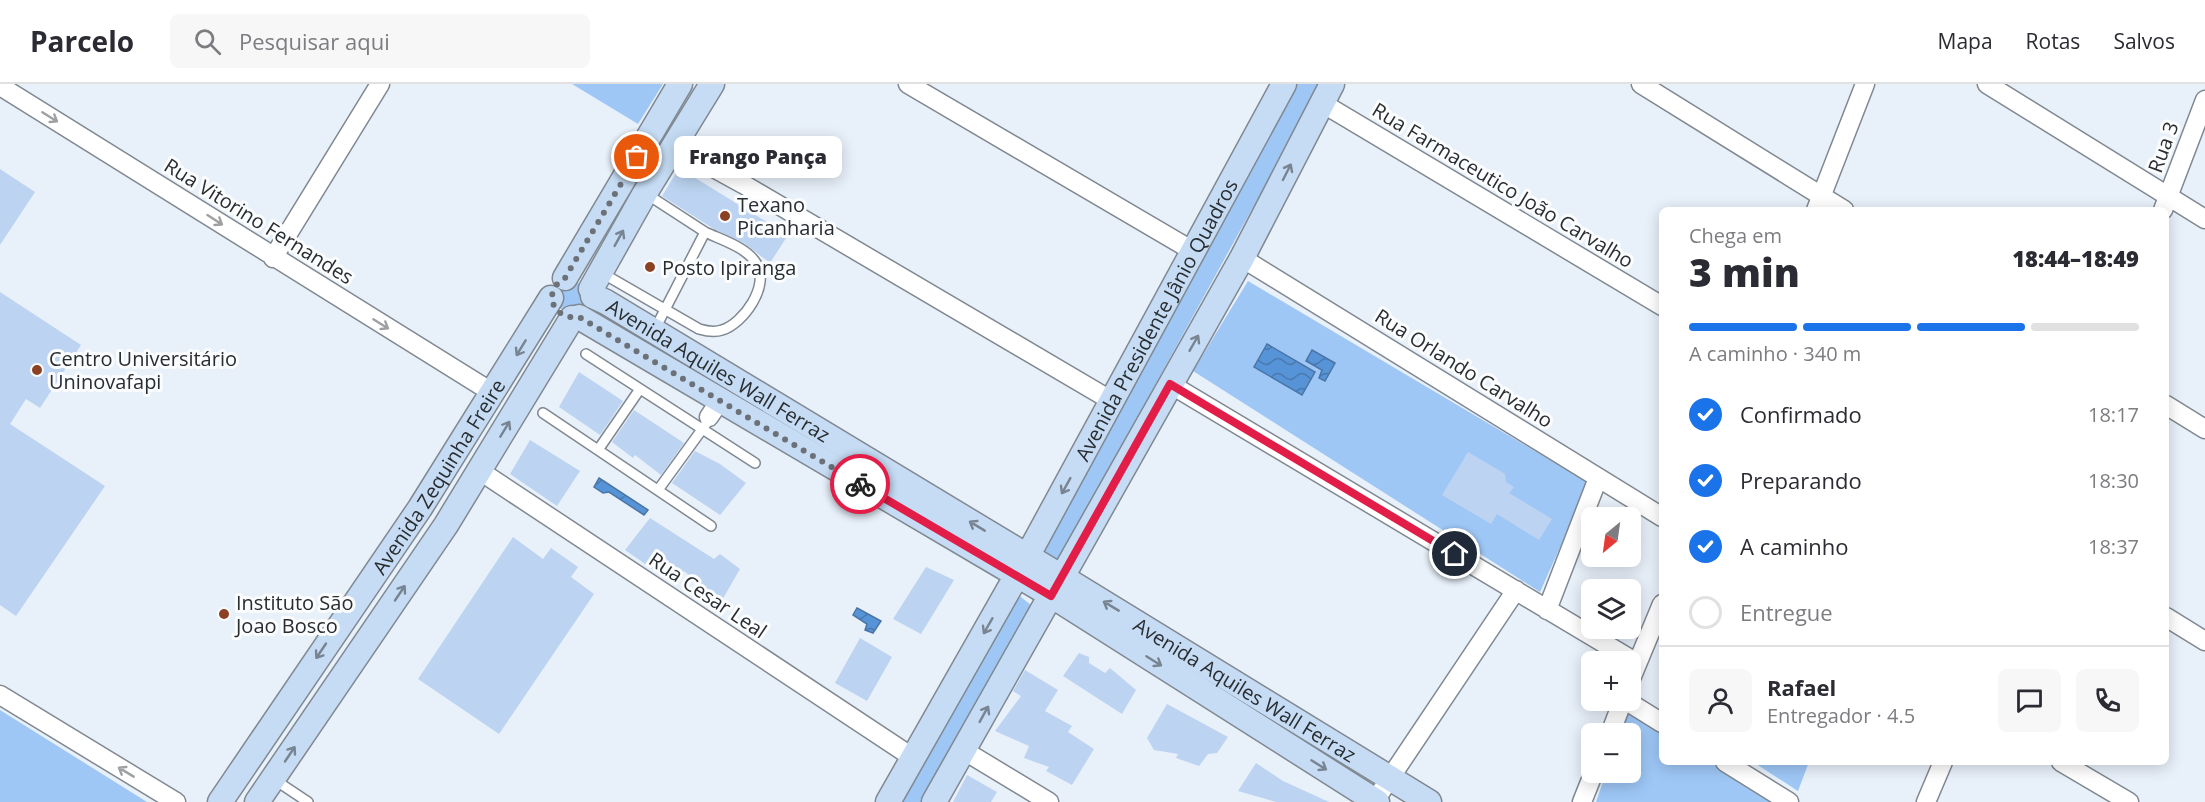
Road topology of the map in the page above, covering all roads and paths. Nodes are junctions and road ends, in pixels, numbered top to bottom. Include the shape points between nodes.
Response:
1 (380, 84) edge
2 (680, 84) edge
3 (712, 84) edge
4 (908, 84) edge
5 (1284, 84) edge
6 (1641, 84) edge
7 (1865, 84) edge
8 (1987, 84) edge
9 (1, 89) edge
10 (1327, 93) edge
11 (2205, 100) edge
12 (674, 146) junction
13 (645, 193) junction
14 (1819, 203) edge
15 (2166, 204) edge
16 (1834, 207) edge
17 (2205, 219) edge
18 (705, 232) junction
19 (1193, 251) junction
20 (273, 258) junction
21 (1242, 258) junction
22 (565, 278) junction
23 (595, 286) junction
24 (551, 298) junction
25 (1659, 304) edge
26 (575, 318) junction
27 (659, 321) junction
28 (586, 354) dead end
29 (1170, 384) junction
30 (640, 389) junction
31 (493, 393) junction
32 (1112, 401) junction
33 (2169, 407) edge
34 (543, 413) dead end
35 (710, 416) junction
36 (2205, 429) edge
37 (598, 450) junction
38 (755, 463) dead end
39 (480, 471) junction
40 (1598, 478) junction
41 (658, 490) junction
42 (1659, 515) edge
43 (711, 526) dead end
44 (1022, 565) junction
45 (1056, 586) junction
46 (1516, 590) junction
47 (1547, 610) junction
48 (1659, 610) edge
49 (2169, 619) edge
50 (2205, 641) edge
51 (1617, 651) edge
52 (1641, 653) edge
53 (0, 695) edge
54 (1641, 710) edge
55 (1659, 721) edge
56 (963, 750) junction
57 (912, 757) junction
58 (1730, 765) edge
59 (1942, 765) edge
60 (2066, 765) edge
61 (1391, 778) junction
62 (273, 779) junction
63 (1590, 783) edge
64 (176, 802) edge
65 (220, 802) edge
66 (257, 802) edge
67 (308, 802) edge
68 (888, 802) edge
69 (934, 802) edge
70 (1049, 802) edge
71 (1375, 802) edge
72 (1429, 802) edge
73 (1582, 802) edge
74 (1789, 802) edge
75 (1926, 802) edge
76 (2129, 802) edge

1 - 20 street
2 - 22 main road
3 - 12 main road
4 - 19 street
5 - 19 main road, Avenida Presidente Jânio Quadros
6 - 14 street
7 - 14 street
8 - 15 street
9 -> 20 street, Rua Vitorino Fernandes
21 -> 10 main road, Avenida Presidente Jânio Quadros
10 - 25 street, Rua Farmaceutico João Carvalho
11 - 15 street, Rua 3
12 - 13 main road
12 - 32 street
13 - 18 lane
23 -> 13 main road
14 - 16 street
15 - 17 street
18 - 27 lane
18 - 27 lane via 745,252 757,264 761,276 752,302 741,319 723,330 709,332
19 - 32 main road, Avenida Presidente Jânio Quadros
20 -> 31 street, Rua Vitorino Fernandes
29 -> 21 main road, Avenida Presidente Jânio Quadros
21 - 40 street, Rua Orlando Carvalho
22 - 23 main road
22 - 24 main road via 555,286
23 - 26 main road via 590,309
23 - 27 main road, Avenida Aquiles Wall Ferraz
24 - 26 main road via 560,314
24 -> 31 main road, Avenida Zequinha Freire
26 - 35 main road, Avenida Aquiles Wall Ferraz
39 -> 26 main road, Avenida Zequinha Freire
44 -> 27 main road, Avenida Aquiles Wall Ferraz
28 - 30 lane
29 - 45 main road, Avenida Presidente Jânio Quadros
29 - 46 street
30 - 35 lane
30 - 37 lane
31 -> 65 main road, Avenida Zequinha Freire via 420,508
32 -> 44 main road, Avenida Presidente Jânio Quadros
33 - 36 street
34 - 37 lane
35 - 38 lane
35 - 41 lane
35 - 44 main road, Avenida Aquiles Wall Ferraz
37 - 41 lane
39 - 57 street, Rua Cesar Leal
62 -> 39 main road, Avenida Zequinha Freire
40 - 42 street, Rua Orlando Carvalho
40 - 47 street
41 - 43 lane
44 - 45 main road
44 -> 57 main road, Avenida Presidente Jânio Quadros
56 -> 45 main road, Avenida Presidente Jânio Quadros
61 -> 45 main road, Avenida Aquiles Wall Ferraz
45 -> 71 main road, Avenida Aquiles Wall Ferraz
46 - 47 street
46 - 61 street
47 - 51 street
48 - 52 street
49 - 50 street
64 -> 53 street
54 - 55 street
56 - 69 main road, Avenida Presidente Jânio Quadros
56 - 70 street
57 - 68 main road, Avenida Presidente Jânio Quadros
58 - 74 street
59 - 75 street
60 - 76 street
61 - 71 street
61 - 72 main road, Avenida Aquiles Wall Ferraz
62 - 66 main road, Avenida Zequinha Freire
62 - 67 lane
63 - 73 street

